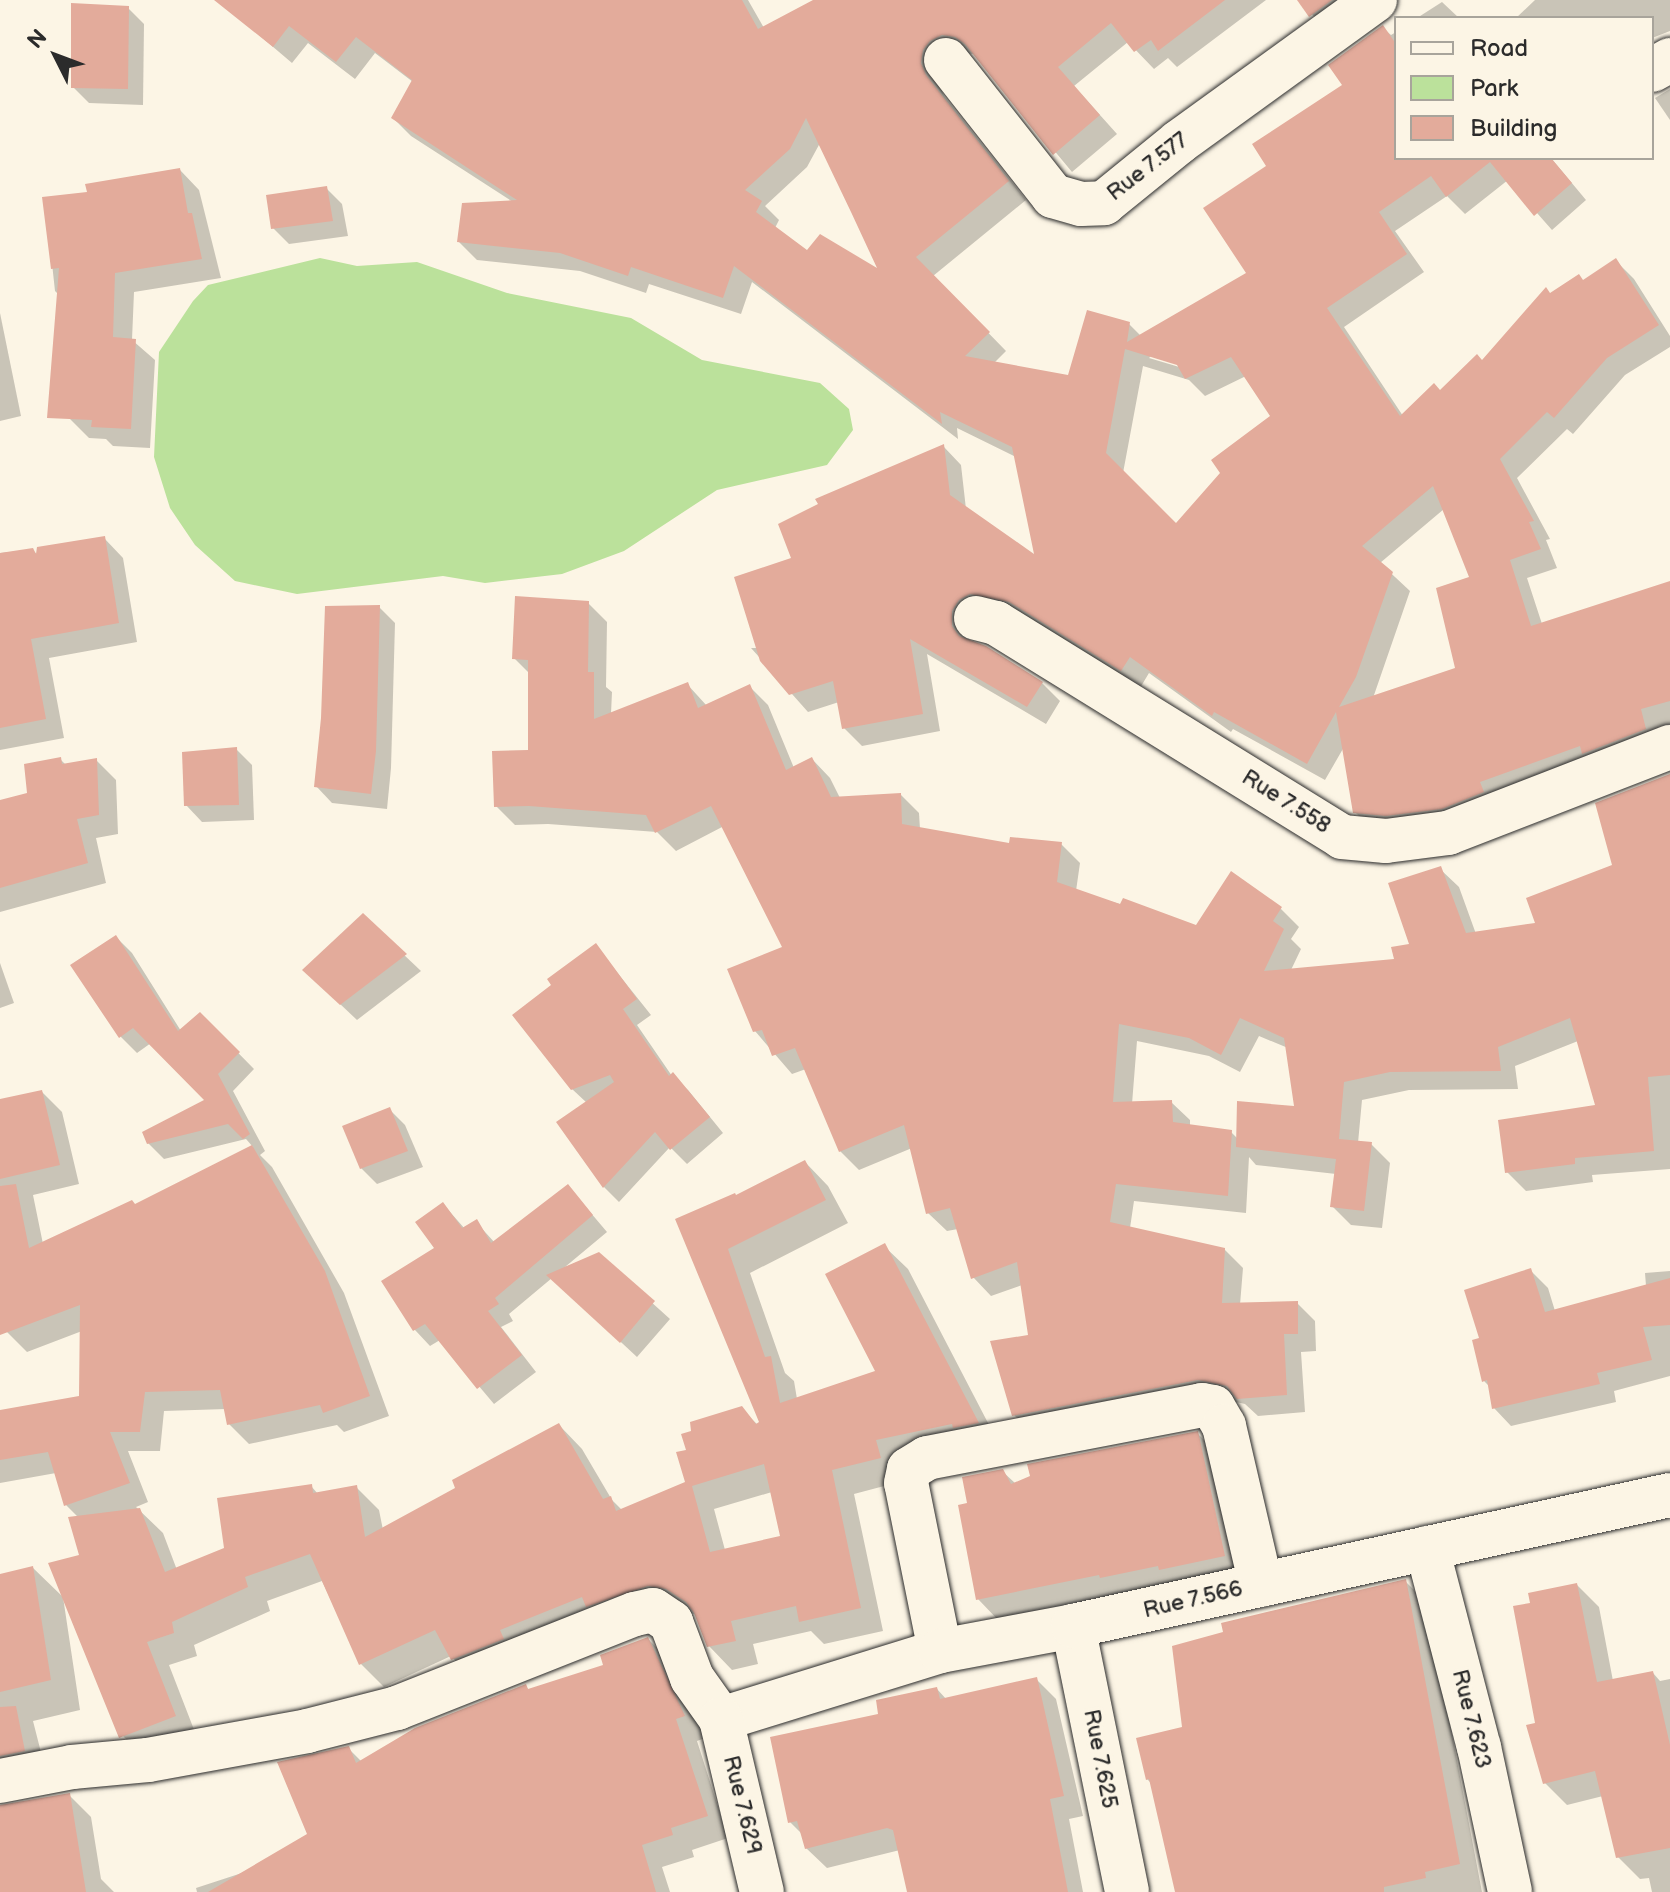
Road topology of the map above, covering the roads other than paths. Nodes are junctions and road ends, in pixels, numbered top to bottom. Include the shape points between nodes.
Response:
1 (1375, 0) edge
2 (946, 60) dead end
3 (976, 618) dead end
4 (1670, 747) edge
5 (1670, 1495) edge
6 (1427, 1548) junction
7 (1261, 1585) junction
8 (1073, 1626) junction
9 (940, 1651) junction
10 (721, 1719) junction
11 (0, 1781) edge
12 (762, 1892) edge
13 (1127, 1892) edge
14 (1510, 1892) edge

1 - 2 street, Rue 7.577 via 1104,203 1081,204 1053,196
3 - 4 street, Rue 7.558 via 996,623 1342,837 1386,841 1448,833
5 - 6 street, Rue 7.566
6 - 7 street, Rue 7.566
6 - 14 street, Rue 7.623
7 - 8 street, Rue 7.566
7 - 9 street via 1224,1426 1213,1407 927,1458 909,1469 906,1483
8 - 9 street, Rue 7.566
8 - 13 street, Rue 7.625
9 - 10 street, Rue 7.566
10 - 11 street via 692,1678 671,1622 653,1610 397,1708 177,1755
10 - 12 street, Rue 7.629

